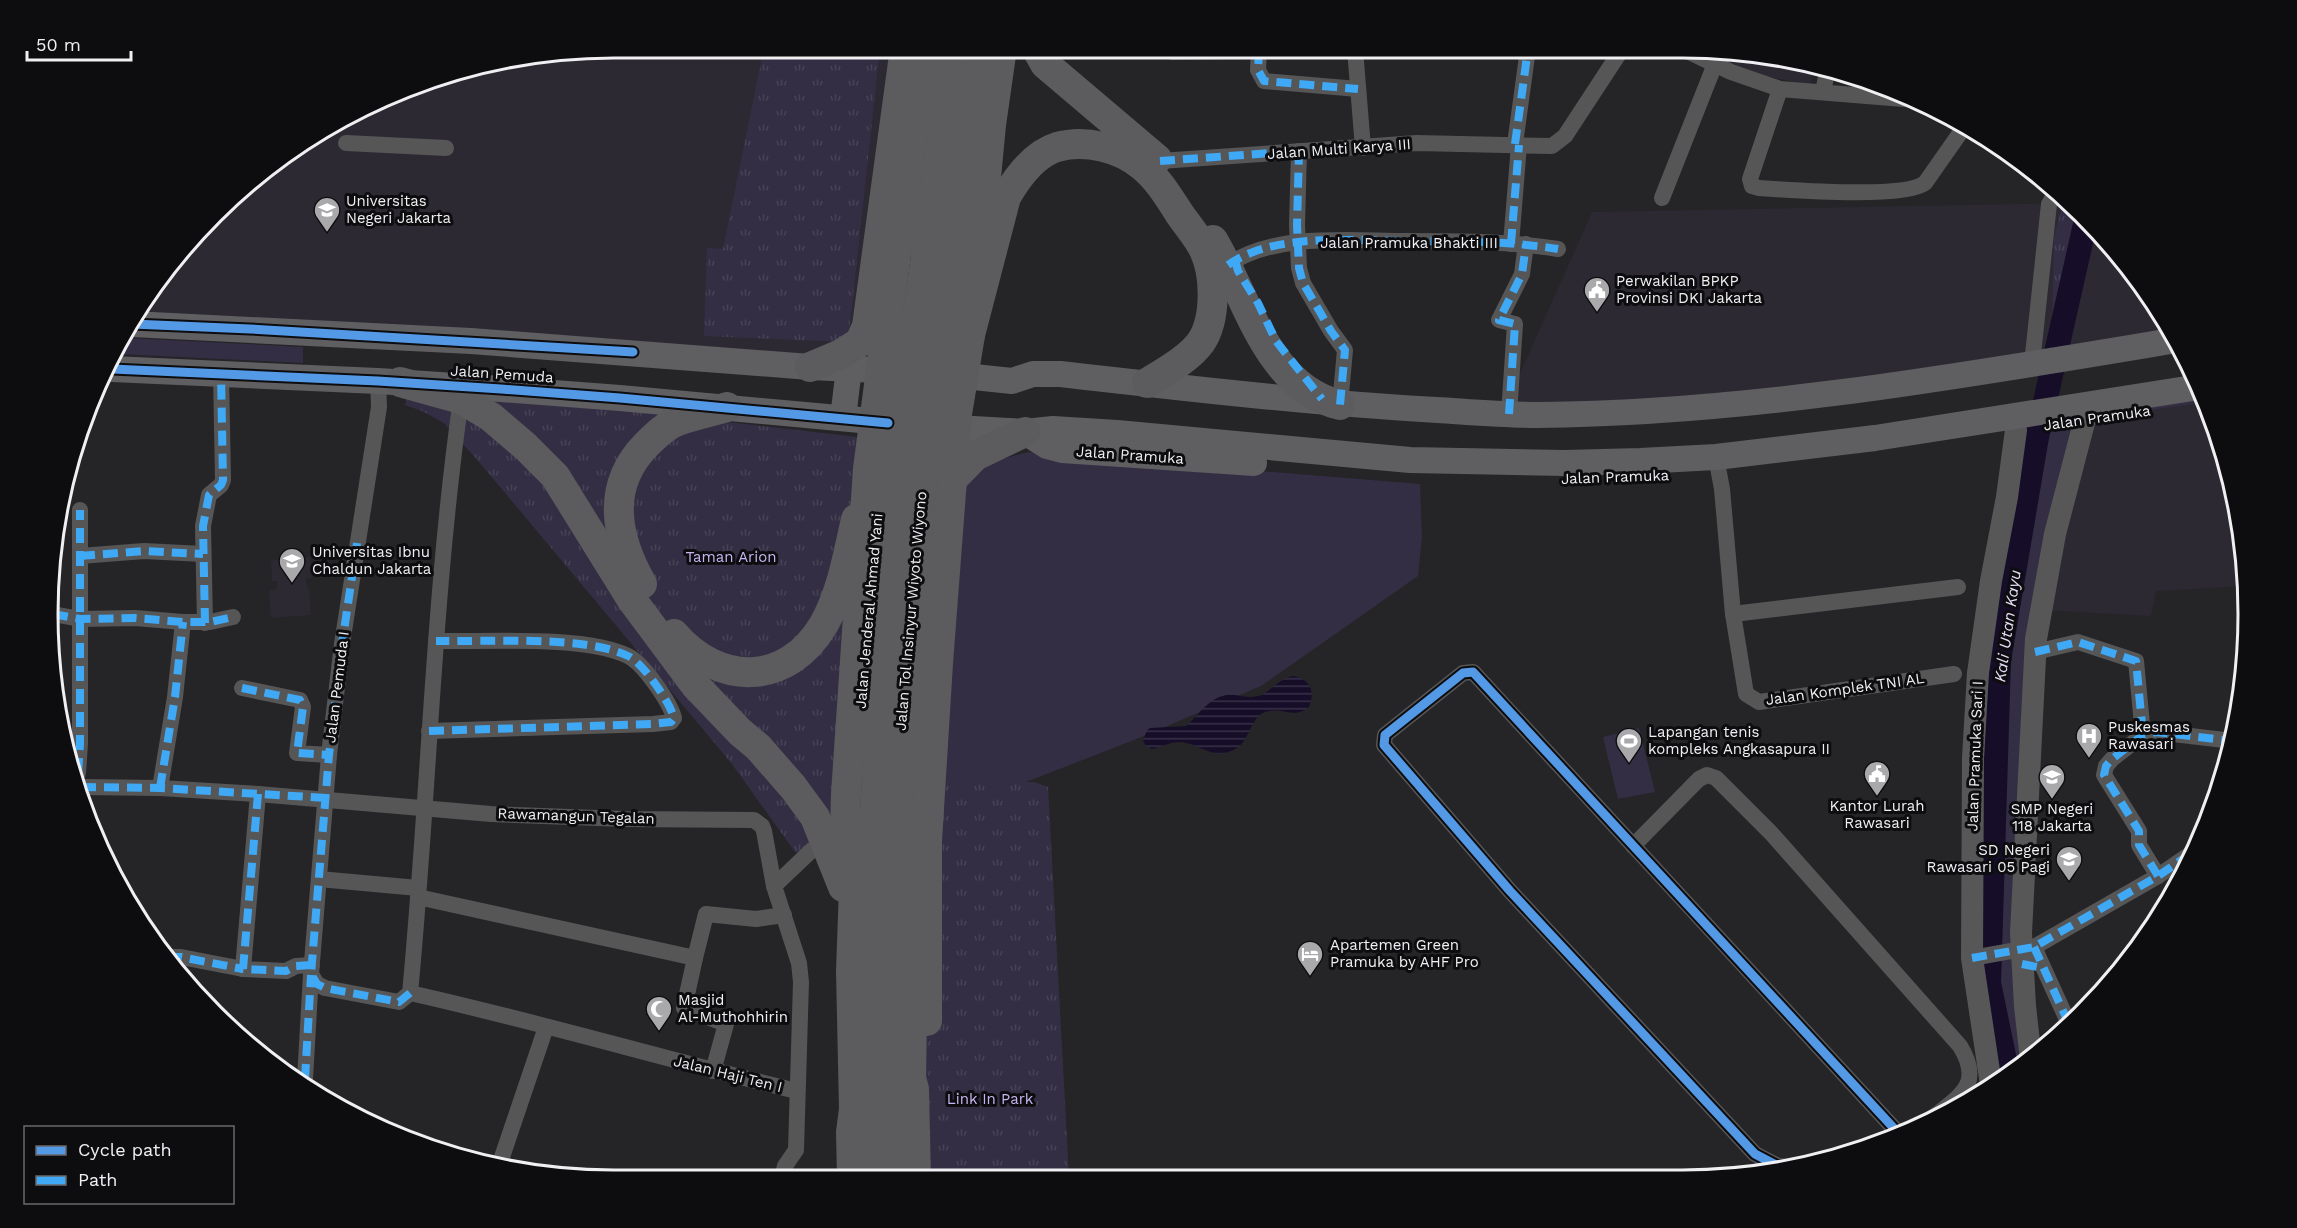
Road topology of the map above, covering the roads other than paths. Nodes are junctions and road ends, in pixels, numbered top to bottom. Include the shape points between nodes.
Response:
1 (904, 58) edge
2 (922, 58) edge
3 (938, 58) edge
4 (954, 58) edge
5 (982, 58) edge
6 (991, 58) edge
7 (1001, 58) edge
8 (1042, 58) edge
9 (1259, 58) edge
10 (1355, 58) edge
11 (1527, 58) edge
12 (1616, 58) edge
13 (1705, 59) edge
14 (1715, 64) junction
15 (1826, 77) edge
16 (1358, 89) junction
17 (1780, 89) junction
18 (1823, 92) junction
19 (1887, 97) edge
20 (1960, 133) edge
21 (346, 143) dead end
22 (1517, 145) junction
23 (446, 148) dead end
24 (1363, 148) junction
25 (1299, 151) junction
26 (1160, 172) junction
27 (1662, 198) dead end
28 (2052, 199) edge
29 (1300, 243) junction
30 (1518, 244) junction
31 (1558, 249) dead end
32 (1231, 262) junction
33 (140, 324) edge
34 (970, 335) junction
35 (2167, 342) edge
36 (2175, 357) edge
37 (2067, 366) junction
38 (810, 367) junction
39 (849, 368) junction
40 (115, 369) edge
41 (2036, 369) junction
42 (895, 371) junction
43 (950, 374) junction
44 (221, 380) junction
45 (1012, 381) junction
46 (389, 382) junction
47 (1147, 383) junction
48 (2191, 389) edge
49 (461, 399) junction
50 (2196, 402) edge
51 (2137, 404) junction
52 (727, 407) junction
53 (1342, 409) junction
54 (1655, 412) junction
55 (1509, 414) junction
56 (843, 417) junction
57 (2050, 418) junction
58 (2085, 419) junction
59 (888, 423) junction
60 (2020, 425) junction
61 (944, 428) junction
62 (1623, 429) junction
63 (1025, 432) junction
64 (1410, 460) junction
65 (1718, 464) junction
66 (868, 469) junction
67 (1428, 477) junction
68 (935, 497) junction
69 (80, 510) dead end
70 (203, 554) junction
71 (80, 556) junction
72 (1958, 587) dead end
73 (1733, 614) junction
74 (58, 615) edge
75 (233, 617) dead end
76 (80, 619) junction
77 (183, 622) junction
78 (205, 623) junction
79 (436, 641) junction
80 (2035, 652) junction
81 (1954, 674) dead end
82 (242, 688) dead end
83 (429, 731) junction
84 (740, 732) junction
85 (2143, 735) junction
86 (2224, 740) edge
87 (75, 743) edge
88 (329, 755) junction
89 (86, 787) edge
90 (160, 788) junction
91 (258, 794) junction
92 (327, 798) junction
93 (426, 808) junction
94 (1633, 846) junction
95 (807, 855) junction
96 (2181, 860) edge
97 (843, 875) junction
98 (2158, 876) junction
99 (319, 879) junction
100 (774, 886) junction
101 (418, 893) junction
102 (784, 915) junction
103 (839, 929) junction
104 (2027, 955) junction
105 (177, 957) edge
106 (1973, 957) junction
107 (695, 958) junction
108 (243, 969) junction
109 (312, 969) junction
110 (410, 993) junction
111 (2065, 1017) edge
112 (546, 1027) junction
113 (2031, 1047) edge
114 (714, 1071) junction
115 (305, 1076) edge
116 (1990, 1077) edge
117 (914, 1089) junction
118 (797, 1091) junction
119 (1958, 1097) edge
120 (1894, 1128) edge
121 (851, 1132) junction
122 (502, 1158) edge
123 (1771, 1162) edge
124 (784, 1170) edge
125 (852, 1170) edge
126 (879, 1170) edge
127 (901, 1170) edge
128 (916, 1170) edge

1 - 38 highway via 867,327 861,342
2 - 66 highway, bridge
3 - 42 highway, Jalan Jenderal Ahmad Yani
4 - 126 highway, Jalan Tol Insinyur Wiyoto Wiyono, bridge via 897,464 883,656 872,869 872,1037
5 - 127 highway, Jalan Tol Insinyur Wiyoto Wiyono, bridge via 940,332 903,678 895,883 895,1048
6 - 43 highway
7 - 34 highway
8 - 26 highway
9 - 16 street via 1258,70 1264,81
10 - 16 street
11 - 22 street
12 - 22 street, Jalan Multi Karya III via 1560,142 1552,146
13 - 14 street
14 - 17 street
14 - 27 street
15 - 18 street
16 - 24 street
17 - 18 street
17 - 20 street via 1750,179 1752,186 1759,188 1809,192 1917,188 1925,183
18 - 19 street
21 - 23 street
22 - 24 street, Jalan Multi Karya III via 1417,143
22 - 30 street
24 - 25 street, Jalan Multi Karya III
25 - 26 street, Jalan Multi Karya III
25 - 29 street
26 - 32 highway via 1171,171
26 - 34 highway via 1100,146 1077,144 1056,147 1044,154 1016,180 1006,197
26 - 47 highway via 1205,251 1212,283 1212,315 1201,343 1174,367
28 - 41 street
29 - 30 street, Jalan Pramuka Bhakti III via 1355,240
29 - 32 street, Jalan Pramuka Bhakti III via 1251,252
29 - 53 street via 1303,283 1345,350
30 - 31 street, Jalan Pramuka Bhakti III
30 - 55 street via 1522,274 1499,320 1515,324
32 - 53 highway via 1269,350 1289,377 1309,393
33 - 38 main road, Jalan Pemuda via 471,341
34 - 117 highway, bridge via 957,414 938,663 927,841 927,1021
35 - 37 main road
36 - 37 main road
37 - 41 main road
38 - 39 main road, Jalan Pemuda
39 - 42 main road, Jalan Pemuda
39 - 56 main road
40 - 44 main road, Jalan Pemuda
41 - 54 main road
41 - 62 main road via 1788,414
42 - 43 main road
42 - 59 highway, Jalan Jenderal Ahmad Yani
43 - 45 main road
43 - 61 highway
44 - 46 main road, Jalan Pemuda
44 - 70 street via 223,480 207,499
45 - 47 main road via 1047,374
45 - 53 main road via 1047,389
46 - 49 highway
46 - 52 main road, Jalan Pemuda
46 - 88 street, Jalan Pemuda I via 379,407 349,591
47 - 53 main road
48 - 51 main road, Jalan Pramuka
49 - 79 street
49 - 84 highway via 491,417 555,476 632,600 696,686
50 - 51 main road, Jalan Pramuka
51 - 57 main road, Jalan Pramuka
51 - 58 main road, Jalan Pramuka
52 - 56 main road, Jalan Pemuda
52 - 66 highway, bridge via 677,421 657,434 623,477 618,505 627,558 668,627 705,661 739,673 766,670 790,660 808,645 824,625 838,593
53 - 55 main road
53 - 62 main road via 1524,429
54 - 55 main road
54 - 62 main road
56 - 59 main road, Jalan Pemuda
57 - 58 main road, Jalan Pramuka
57 - 60 main road, Jalan Pramuka
58 - 80 street via 2055,534
59 - 61 main road, Jalan Pramuka
59 - 121 highway, Jalan Jenderal Ahmad Yani via 860,717 853,879
60 - 65 main road, Jalan Pramuka via 1875,438
60 - 106 street, Jalan Pramuka Sari I via 1978,673 1972,803
61 - 63 main road, Jalan Pramuka
61 - 68 highway
63 - 64 main road, Jalan Pramuka via 1053,429 1117,433
63 - 67 main road, Jalan Pramuka via 1062,450
63 - 68 highway via 975,456
64 - 65 main road, Jalan Pramuka
64 - 67 main road
65 - 67 main road, Jalan Pramuka via 1653,477
65 - 73 street, Jalan Komplek TNI AL
66 - 97 highway, bridge
68 - 117 highway via 912,833
69 - 71 street
70 - 71 street via 144,551
70 - 78 street
71 - 76 street
72 - 73 street
73 - 81 street, Jalan Komplek TNI AL via 1746,694 1759,702
74 - 76 street
75 - 78 street
76 - 77 street
76 - 87 street
77 - 78 street
77 - 90 street
79 - 83 street
79 - 83 street via 549,642 626,654 654,684 674,718 671,722 653,724
80 - 85 street via 2078,642 2136,661
80 - 104 street via 2024,860
82 - 88 street via 300,700 303,707 297,753
83 - 93 street
84 - 95 highway via 750,753 792,809
84 - 97 highway via 765,755 816,818
85 - 86 street via 2156,732
85 - 98 street via 2103,771 2139,831 2139,845
88 - 92 street, Jalan Pemuda I
89 - 90 street, Rawamangun Tegalan
90 - 91 street, Rawamangun Tegalan
91 - 92 street, Rawamangun Tegalan
91 - 108 street
92 - 93 street, Rawamangun Tegalan
92 - 99 street, Jalan Pemuda I
93 - 100 street, Rawamangun Tegalan via 544,816 754,820 764,831
93 - 101 street
94 - 119 street via 1699,779 1707,775 1716,778 1771,833 1960,1046 1970,1072 1966,1090
94 - 120 street
94 - 123 street via 1473,672 1463,673 1385,735 1384,745 1510,891 1755,1154
95 - 100 street
95 - 103 highway
96 - 98 street
97 - 103 highway
98 - 104 street
99 - 101 street
99 - 109 street, Jalan Pemuda I
100 - 102 street, Jalan Haji Ten I
101 - 107 street
101 - 110 street
102 - 107 street via 756,919 706,914
102 - 118 street, Jalan Haji Ten I via 801,982
103 - 121 highway via 844,1110
104 - 106 street
104 - 111 street
104 - 113 street
105 - 108 street
106 - 116 street, Jalan Pramuka Sari I
107 - 114 street via 684,1008 726,1024
108 - 109 street
109 - 110 street via 317,984 325,988 399,1002
109 - 115 street, Jalan Pemuda I
110 - 112 street, Jalan Haji Ten I via 512,1015
112 - 114 street, Jalan Haji Ten I
112 - 122 street
114 - 118 street, Jalan Haji Ten I
117 - 128 highway
118 - 124 street via 796,1150
121 - 125 highway, Jalan Jenderal Ahmad Yani

